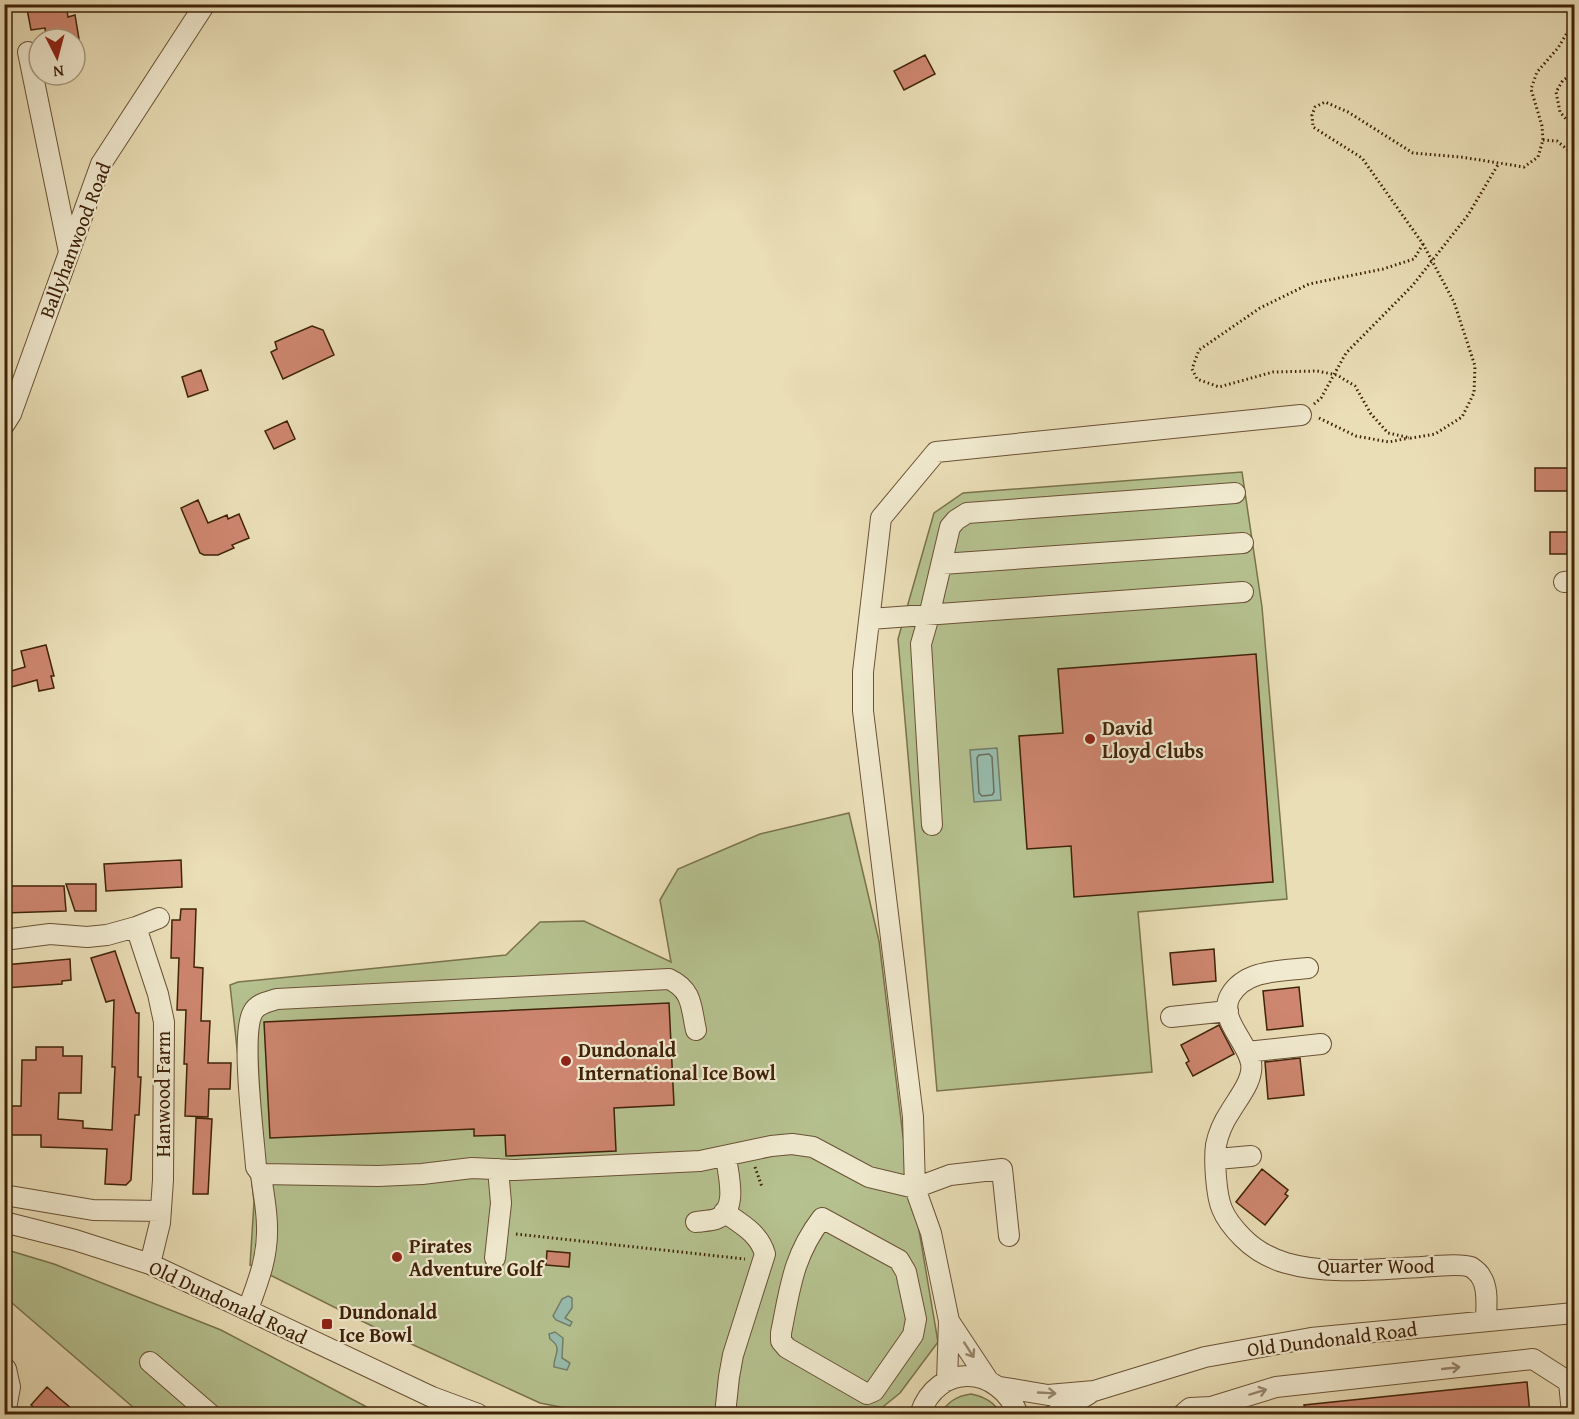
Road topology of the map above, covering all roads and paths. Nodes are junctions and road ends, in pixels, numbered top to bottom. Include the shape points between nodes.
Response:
1 (205, 4) edge
2 (1575, 21) edge
3 (1575, 74) edge
4 (35, 87) edge
5 (1575, 128) edge
6 (1543, 140) junction
7 (1575, 155) edge
8 (1499, 163) junction
9 (1423, 244) junction
10 (69, 252) junction
11 (1431, 260) junction
12 (1335, 374) junction
13 (1302, 415) junction
14 (4, 425) edge
15 (1411, 438) junction
16 (1235, 493) dead end
17 (1568, 507) dead end
18 (1575, 507) edge
19 (1243, 543) dead end
20 (942, 564) junction
21 (1244, 592) dead end
22 (929, 616) junction
23 (870, 619) junction
24 (933, 825) dead end
25 (159, 918) dead end
26 (136, 927) junction
27 (4, 940) edge
28 (1308, 968) dead end
29 (1228, 1011) junction
30 (1171, 1017) dead end
31 (696, 1030) dead end
32 (1321, 1044) dead end
33 (1247, 1052) junction
34 (1251, 1156) dead end
35 (726, 1157) junction
36 (1217, 1159) junction
37 (498, 1169) junction
38 (261, 1174) junction
39 (915, 1188) junction
40 (4, 1195) edge
41 (161, 1211) junction
42 (724, 1212) junction
43 (4, 1222) edge
44 (696, 1222) dead end
45 (498, 1233) junction
46 (1009, 1236) dead end
47 (495, 1258) dead end
48 (150, 1264) junction
49 (795, 1269) junction
50 (760, 1271) junction
51 (248, 1309) junction
52 (1575, 1313) edge
53 (949, 1321) junction
54 (1486, 1321) junction
55 (150, 1362) dead end
56 (6, 1369) edge
57 (947, 1381) junction
58 (994, 1383) junction
59 (1094, 1391) junction
60 (923, 1407) edge
61 (5, 1414) edge
62 (210, 1414) edge
63 (478, 1414) edge
64 (725, 1414) edge
65 (905, 1414) edge
66 (1018, 1414) edge
67 (1055, 1414) edge
68 (1183, 1414) edge
69 (1572, 1414) edge

1 - 10 street, Ballyhanwood Road via 101,164
2 - 6 path via 1537,72 1531,89
3 - 5 path via 1563,80 1556,92 1560,112
4 - 10 street
6 - 7 path via 1557,141
6 - 8 path via 1538,157 1524,167
8 - 9 path via 1413,153 1348,112 1325,102 1315,106 1313,127 1362,158
8 - 11 path via 1468,215
9 - 11 path
9 - 12 path via 1414,259 1309,284 1260,308 1198,350 1192,369 1197,380 1219,387 1272,372
10 - 14 street, Ballyhanwood Road
11 - 12 path via 1413,285 1346,353
11 - 15 path via 1454,302 1475,366 1474,393 1462,417 1435,434
12 - 13 path via 1321,398
12 - 15 path via 1355,386 1388,433
13 - 15 path via 1322,418 1356,436 1389,442
13 - 23 street via 936,452 881,518
16 - 20 street via 967,513 950,526
17 - 18 path
19 - 20 street
20 - 22 street
21 - 22 street
22 - 23 street
22 - 24 street via 921,644
23 - 39 street via 863,711 913,1117
25 - 26 street
26 - 27 street via 87,937 50,934
26 - 41 street, Hanwood Farm via 164,1022
28 - 29 street via 1261,973 1239,984 1230,996
29 - 30 street
29 - 33 street, Quarter Wood
31 - 38 street via 688,994 681,984 669,979 277,999 259,1005 252,1013 247,1043 256,1167
32 - 33 street
33 - 36 street, Quarter Wood via 1251,1064 1249,1078 1222,1129 1216,1145
34 - 36 street
35 - 37 street
35 - 39 street via 771,1146 813,1147 869,1177
35 - 42 street via 730,1199
36 - 54 street, Quarter Wood via 1221,1208 1242,1237 1265,1255 1287,1263 1349,1270 1471,1267 1481,1277 1485,1290
37 - 38 street via 378,1176
37 - 45 street
38 - 51 street via 266,1250
39 - 46 street via 950,1175 1002,1169
39 - 53 street via 931,1233
40 - 41 street via 93,1210
41 - 48 street, Hanwood Farm
42 - 44 street via 716,1219
42 - 50 street via 761,1243 765,1254
43 - 48 street, Old Dundonald Road
45 - 47 street
45 - 50 path via 754,1260 749,1276
48 - 51 street, Old Dundonald Road
49 - 49 street via 806,1239 822,1218 899,1260 906,1272 916,1319 914,1335 874,1391 867,1394 781,1341
49 - 50 street
50 - 64 street via 733,1355
51 - 63 street, Old Dundonald Road via 432,1397
52 - 54 street, Old Dundonald Road
53 - 57 street
53 -> 58 street
54 - 59 street, Old Dundonald Road via 1311,1338 1206,1357
55 - 62 street
56 - 61 street via 10,1387
57 - 58 street, Old Dundonald Road via 963,1376
57 - 60 street
58 -> 59 street, Old Dundonald Road via 1048,1395
58 - 66 street via 1012,1400
59 - 67 street, Old Dundonald Road
60 - 65 street
68 -> 69 street via 1190,1408 1211,1407 1276,1387 1533,1359 1569,1382

